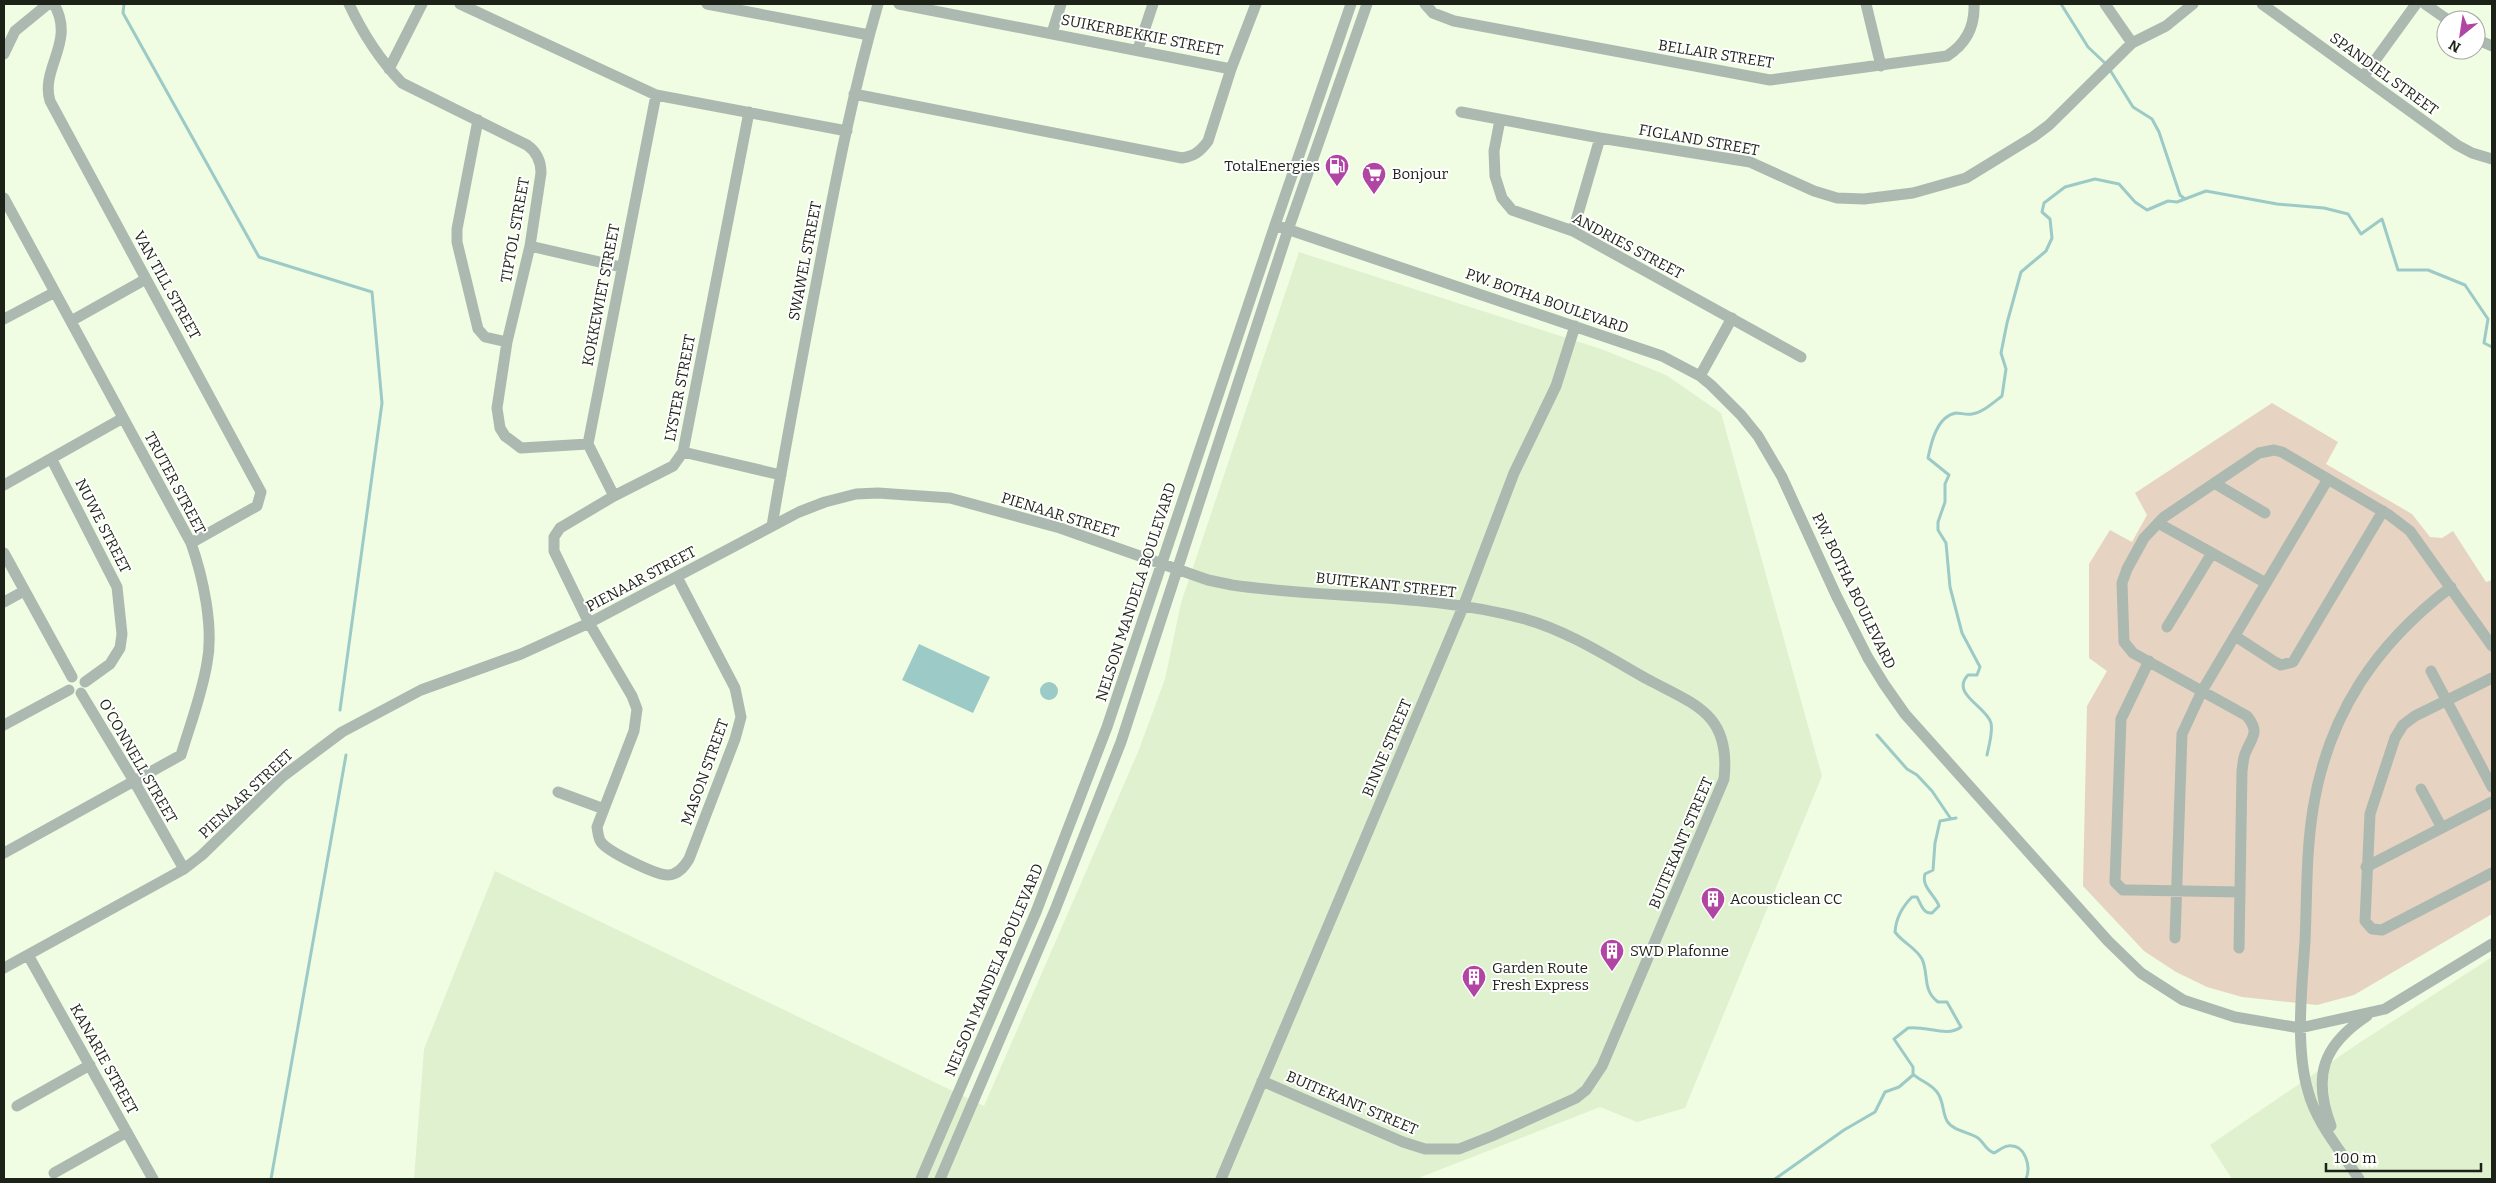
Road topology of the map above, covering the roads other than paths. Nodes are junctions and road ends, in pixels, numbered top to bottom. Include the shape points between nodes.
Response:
1 (48, 4) edge
2 (54, 4) edge
3 (350, 4) edge
4 (422, 4) edge
5 (460, 4) edge
6 (707, 4) edge
7 (878, 4) edge
8 (899, 4) edge
9 (1061, 4) edge
10 (1153, 4) edge
11 (1256, 4) edge
12 (1351, 4) edge
13 (1366, 4) edge
14 (1425, 4) edge
15 (1866, 4) edge
16 (1974, 4) edge
17 (2105, 4) edge
18 (2193, 4) edge
19 (2262, 4) edge
20 (2416, 4) edge
21 (2425, 4) edge
22 (2436, 12) edge
23 (1052, 33) junction
24 (869, 35) junction
25 (2132, 43) junction
26 (1138, 49) junction
27 (4, 54) edge
28 (1881, 66) junction
29 (389, 69) junction
30 (1232, 69) junction
31 (2363, 77) junction
32 (1325, 80) junction
33 (1338, 84) junction
34 (854, 94) junction
35 (656, 95) junction
36 (749, 112) junction
37 (1461, 112) dead end
38 (478, 120) junction
39 (1500, 120) junction
40 (847, 131) junction
41 (1600, 138) junction
42 (2492, 159) edge
43 (4, 198) edge
44 (1274, 225) junction
45 (1288, 230) junction
46 (1573, 231) junction
47 (530, 246) junction
48 (621, 267) junction
49 (146, 279) junction
50 (55, 292) junction
51 (1732, 318) junction
52 (4, 319) edge
53 (72, 321) junction
54 (1575, 326) junction
55 (507, 342) junction
56 (1801, 357) dead end
57 (1700, 376) junction
58 (1219, 392) junction
59 (1233, 397) junction
60 (123, 418) junction
61 (588, 444) junction
62 (684, 452) junction
63 (52, 460) junction
64 (780, 475) junction
65 (2328, 479) junction
66 (2214, 483) junction
67 (4, 485) edge
68 (614, 496) junction
69 (2383, 512) junction
70 (2265, 513) dead end
71 (2158, 523) junction
72 (772, 526) junction
73 (191, 543) junction
74 (4, 553) edge
75 (2212, 553) junction
76 (1162, 564) junction
77 (1176, 568) junction
78 (677, 577) junction
79 (2266, 583) junction
80 (2451, 587) junction
81 (24, 591) junction
82 (4, 602) edge
83 (1463, 607) junction
84 (589, 623) junction
85 (2167, 627) dead end
86 (2235, 636) junction
87 (2492, 646) edge
88 (2149, 661) junction
89 (2431, 671) dead end
90 (72, 677) junction
91 (2492, 678) edge
92 (83, 688) junction
93 (69, 690) junction
94 (2202, 691) junction
95 (2447, 700) junction
96 (4, 725) edge
97 (134, 781) junction
98 (2492, 787) edge
99 (2421, 789) dead end
100 (558, 792) dead end
101 (2492, 802) edge
102 (604, 809) junction
103 (2442, 828) junction
104 (4, 853) edge
105 (2366, 867) junction
106 (184, 870) junction
107 (2492, 873) edge
108 (2177, 891) junction
109 (2240, 892) junction
110 (2175, 938) dead end
111 (2492, 944) edge
112 (2239, 948) dead end
113 (28, 955) junction
114 (4, 968) edge
115 (2377, 1010) junction
116 (2300, 1028) junction
117 (90, 1065) junction
118 (1262, 1081) junction
119 (17, 1106) dead end
120 (127, 1132) junction
121 (2339, 1146) junction
122 (54, 1173) dead end
123 (154, 1179) edge
124 (921, 1179) edge
125 (940, 1179) edge
126 (1221, 1179) edge
127 (2359, 1179) edge

1 - 27 street via 15,31
2 - 49 street, VAN TILL STREET via 62,20 62,33 48,88 49,98
3 - 29 street, TIPTOL STREET via 361,28
4 - 29 street
5 - 35 street
6 - 24 street
7 - 24 street, SWAWEL STREET
8 - 23 street, SUIKERBEKKIE STREET
9 - 23 street
10 - 26 street
11 - 30 street
12 - 32 street, NELSON MANDELA BOULEVARD
13 - 33 street, NELSON MANDELA BOULEVARD
14 - 28 street, BELLAIR STREET via 1433,13 1454,21 1754,78 1782,79
15 - 28 street
16 - 28 street, BELLAIR STREET via 1970,30 1957,49 1946,56
17 - 25 street
18 - 25 street, FIGLAND STREET via 2166,26
19 - 31 street, SPANDIEL STREET
20 - 31 street
21 - 22 street
23 - 26 street, SUIKERBEKKIE STREET
24 - 34 street, SWAWEL STREET
25 - 41 street, FIGLAND STREET via 2033,138 1966,178 1913,193 1864,199 1837,198 1750,162
26 - 30 street, SUIKERBEKKIE STREET
29 - 38 street, TIPTOL STREET via 408,87
30 - 34 street via 1208,142 1201,151 1182,158
31 - 42 street, SPANDIEL STREET via 2456,145
32 - 33 street
32 - 44 street, NELSON MANDELA BOULEVARD
33 - 45 street, NELSON MANDELA BOULEVARD
34 - 40 street, SWAWEL STREET
35 - 36 street
35 - 48 street, KOKKEWIET STREET
36 - 40 street
36 - 62 street, LYSTER STREET
37 - 39 street, FIGLAND STREET
38 - 47 street, TIPTOL STREET via 527,145 540,161
38 - 55 street via 456,238 478,329 485,337
39 - 41 street, FIGLAND STREET
39 - 46 street, ANDRIES STREET via 1494,162 1498,188 1505,204 1520,214
40 - 64 street, SWAWEL STREET
41 - 46 street
43 - 50 street, TRUTER STREET
44 - 45 street, P.W. BOTHA BOULEVARD
44 - 58 street, NELSON MANDELA BOULEVARD
45 - 54 street, P.W. BOTHA BOULEVARD
45 - 59 street, NELSON MANDELA BOULEVARD
46 - 51 street, ANDRIES STREET
47 - 48 street
47 - 55 street, TIPTOL STREET
48 - 61 street, KOKKEWIET STREET
49 - 53 street
49 - 73 street, VAN TILL STREET via 261,492 257,506
50 - 52 street
50 - 53 street, TRUTER STREET
51 - 56 street, ANDRIES STREET
51 - 57 street
53 - 60 street, TRUTER STREET
54 - 57 street, P.W. BOTHA BOULEVARD via 1662,356
54 - 83 street, BINNE STREET via 1556,386 1514,473
55 - 61 street, TIPTOL STREET via 497,408 500,428 508,441 528,449
57 - 116 street, P.W. BOTHA BOULEVARD via 1741,415 1770,455 1836,595 1884,684 1905,714 2108,941 2140,973 2183,1000 2235,1017
58 - 59 street
58 - 76 street, NELSON MANDELA BOULEVARD
59 - 77 street, NELSON MANDELA BOULEVARD
60 - 63 street
60 - 73 street, TRUTER STREET
61 - 68 street
62 - 64 street
62 - 68 street, LYSTER STREET via 673,466
63 - 67 street
63 - 92 street, NUWE STREET via 117,587 122,634 120,648 110,664
64 - 72 street, SWAWEL STREET
65 - 66 street via 2274,450 2259,453
65 - 69 street
65 - 79 street
66 - 70 street
66 - 71 street
68 - 84 street, LYSTER STREET via 560,528 553,542
69 - 80 street via 2410,531
69 - 86 street via 2293,662 2281,665 2274,662
71 - 75 street
71 - 88 street via 2144,538 2122,583 2124,642
72 - 76 street, PIENAAR STREET via 799,512 856,494 950,498 1060,528
72 - 78 street, PIENAAR STREET
73 - 97 street, TRUTER STREET via 200,572 208,627 206,669 181,755
74 - 81 street
75 - 79 street
75 - 85 street
76 - 77 street, PIENAAR STREET
76 - 124 street, NELSON MANDELA BOULEVARD via 1110,718 1036,912
77 - 83 street, BUITEKANT STREET via 1208,580 1254,588
77 - 125 street, NELSON MANDELA BOULEVARD via 1143,676 1086,834
78 - 84 street, PIENAAR STREET
78 - 102 street, MASON STREET via 735,688 741,717 735,739 689,859 678,872 658,873 608,850 601,842 597,827
79 - 86 street
80 - 87 street
80 - 116 street via 2399,630 2376,658 2337,725 2322,766 2313,809
81 - 82 street
81 - 90 street
83 - 118 street, BINNE STREET
83 - 118 street, BUITEKANT STREET via 1526,619 1551,628 1694,704 1708,715 1724,742 1724,779 1685,876 1602,1066 1586,1090 1564,1105 1459,1149 1425,1150
84 - 102 street via 637,709 634,731
84 - 106 street, PIENAAR STREET via 521,654 421,690 342,732 282,776
86 - 94 street
88 - 94 street
88 - 108 street via 2121,719 2114,876 2123,890
89 - 95 street
90 - 92 street via 81,677
90 - 93 street via 68,682
91 - 95 street
92 - 93 street via 74,694
92 - 97 street, O'CONNELL STREET
93 - 96 street
94 - 108 street via 2182,734
94 - 109 street via 2247,716 2254,729 2243,764
95 - 98 street
95 - 105 street via 2408,721 2395,738 2370,814
97 - 104 street, TRUTER STREET
97 - 106 street, O'CONNELL STREET
99 - 103 street
100 - 102 street
101 - 103 street
103 - 105 street
105 - 107 street via 2365,921 2377,930
106 - 113 street, PIENAAR STREET
108 - 109 street
108 - 110 street
109 - 112 street
111 - 115 street, P.W. BOTHA BOULEVARD via 2399,1001
113 - 114 street, PIENAAR STREET
113 - 117 street, KANARIE STREET
115 - 116 street, P.W. BOTHA BOULEVARD
115 - 121 street via 2341,1036 2324,1065 2321,1095
116 - 121 street via 2308,1091 2323,1125
117 - 119 street
117 - 120 street, KANARIE STREET
118 - 126 street, BINNE STREET
120 - 122 street
120 - 123 street, KANARIE STREET
121 - 127 street

